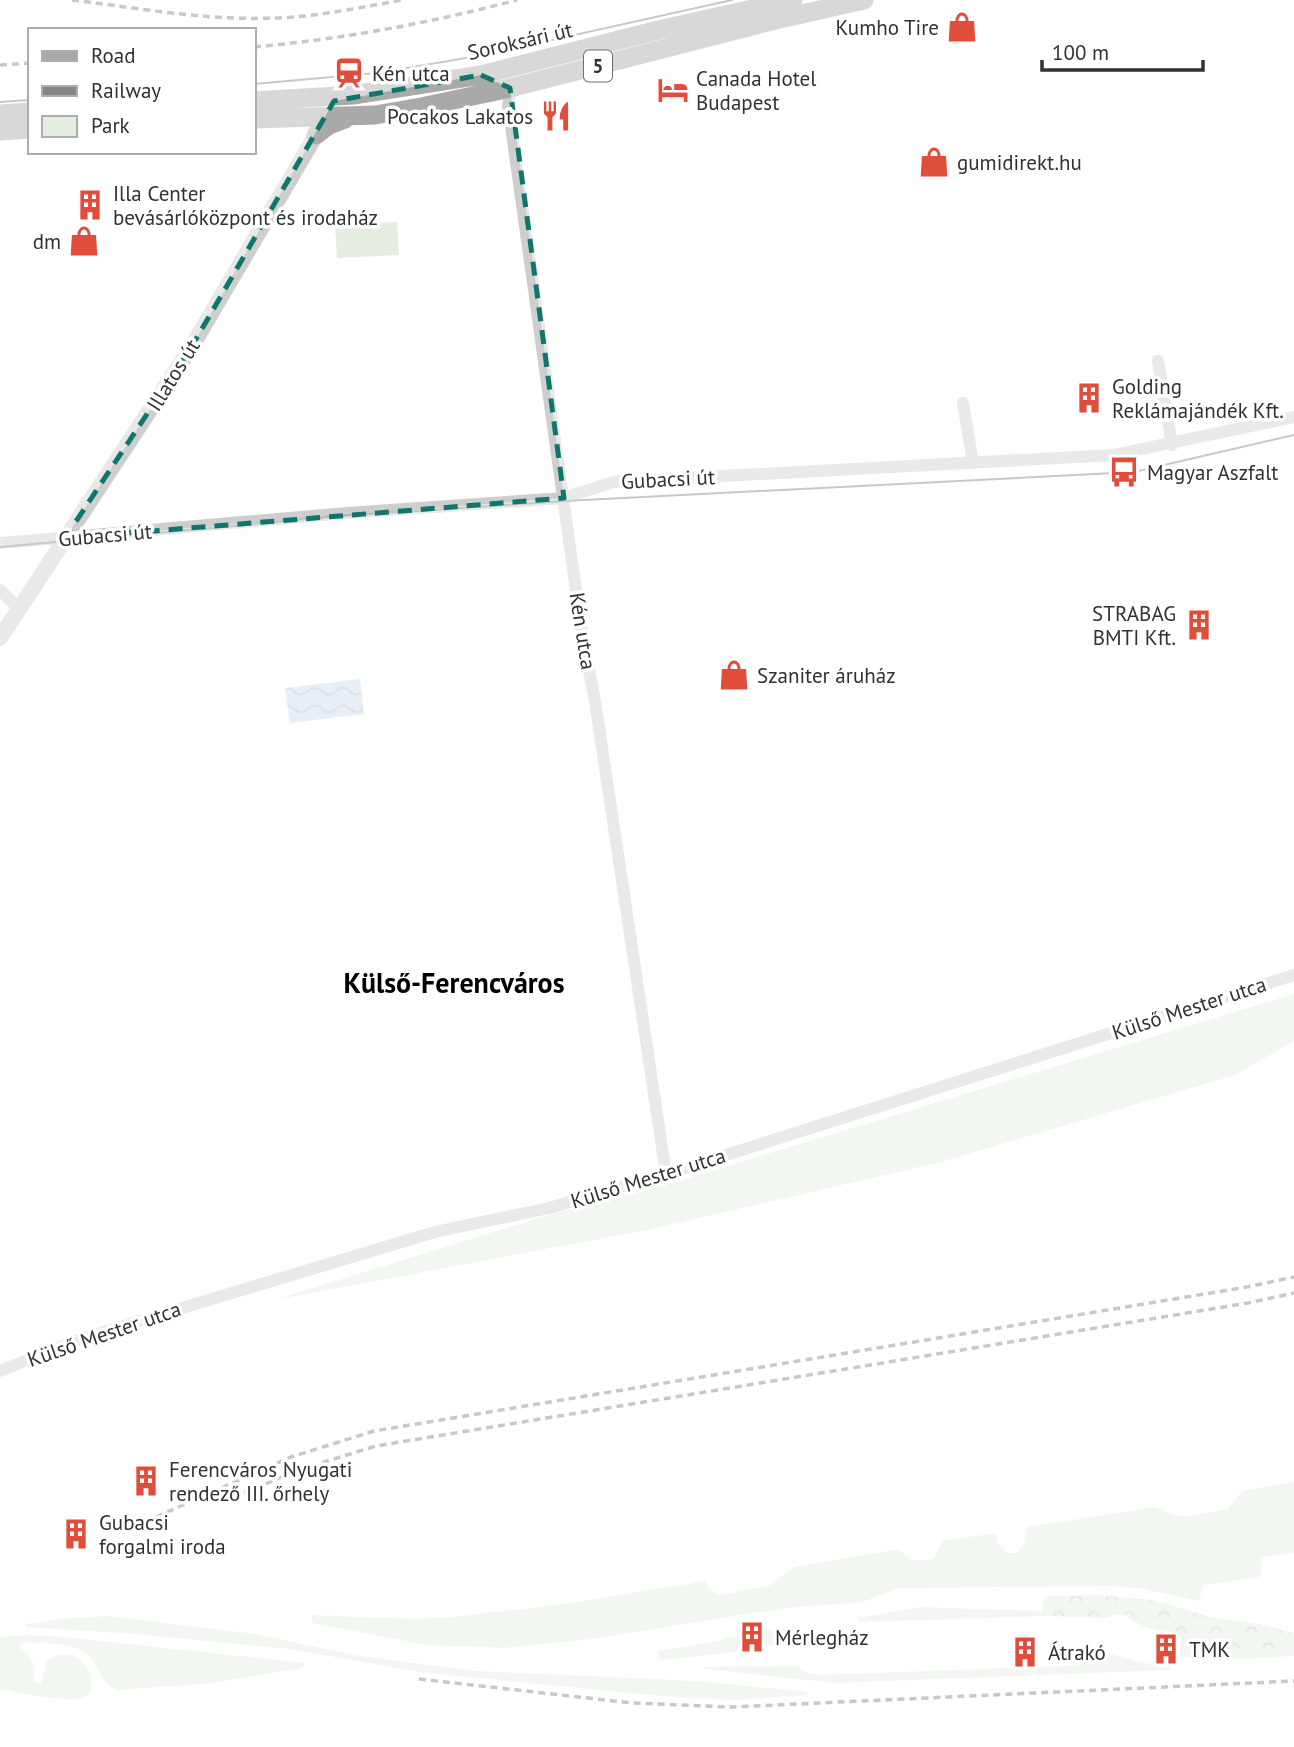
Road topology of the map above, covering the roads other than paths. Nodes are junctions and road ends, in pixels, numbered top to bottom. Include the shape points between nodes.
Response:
1 (793, 0) edge
2 (864, 0) edge
3 (523, 65) junction
4 (481, 75) junction
5 (510, 88) junction
6 (353, 95) junction
7 (300, 98) junction
8 (256, 101) edge
9 (28, 112) edge
10 (0, 114) edge
11 (256, 119) edge
12 (317, 124) junction
13 (28, 129) edge
14 (0, 131) edge
15 (1158, 361) dead end
16 (963, 404) dead end
17 (1294, 417) edge
18 (1171, 444) junction
19 (973, 463) junction
20 (564, 498) junction
21 (65, 538) junction
22 (0, 543) edge
23 (0, 590) edge
24 (19, 609) junction
25 (0, 638) edge
26 (1294, 975) edge
27 (666, 1174) junction
28 (0, 1371) edge

1 - 3 main road, Soroksári út / 5
2 - 5 main road, Soroksári út / 5
3 - 4 main road, Soroksári út / 5
3 - 5 street
4 - 5 street
4 - 6 main road, Soroksári út / 5
5 - 12 main road, Soroksári út / 5
5 - 20 street, Kén utca via 508,105
6 - 7 main road, Soroksári út / 5
6 - 12 street, Illatos út via 334,101
7 - 8 main road, Soroksári út / 5
7 - 12 street
9 - 10 main road
11 - 12 main road
12 - 21 street, Illatos út via 192,346
13 - 14 main road
15 - 18 street
16 - 19 street
17 - 18 street, Gubacsi út
18 - 19 street, Gubacsi út via 1113,455
19 - 20 street, Gubacsi út via 613,482
20 - 21 street, Gubacsi út
20 - 27 street, Kén utca
21 - 22 street, Gubacsi út
21 - 24 street, Illatos út
23 - 24 street
24 - 25 street, Illatos út
26 - 27 street, Külső Mester utca
27 - 28 street, Külső Mester utca via 549,1208 435,1233 78,1340

